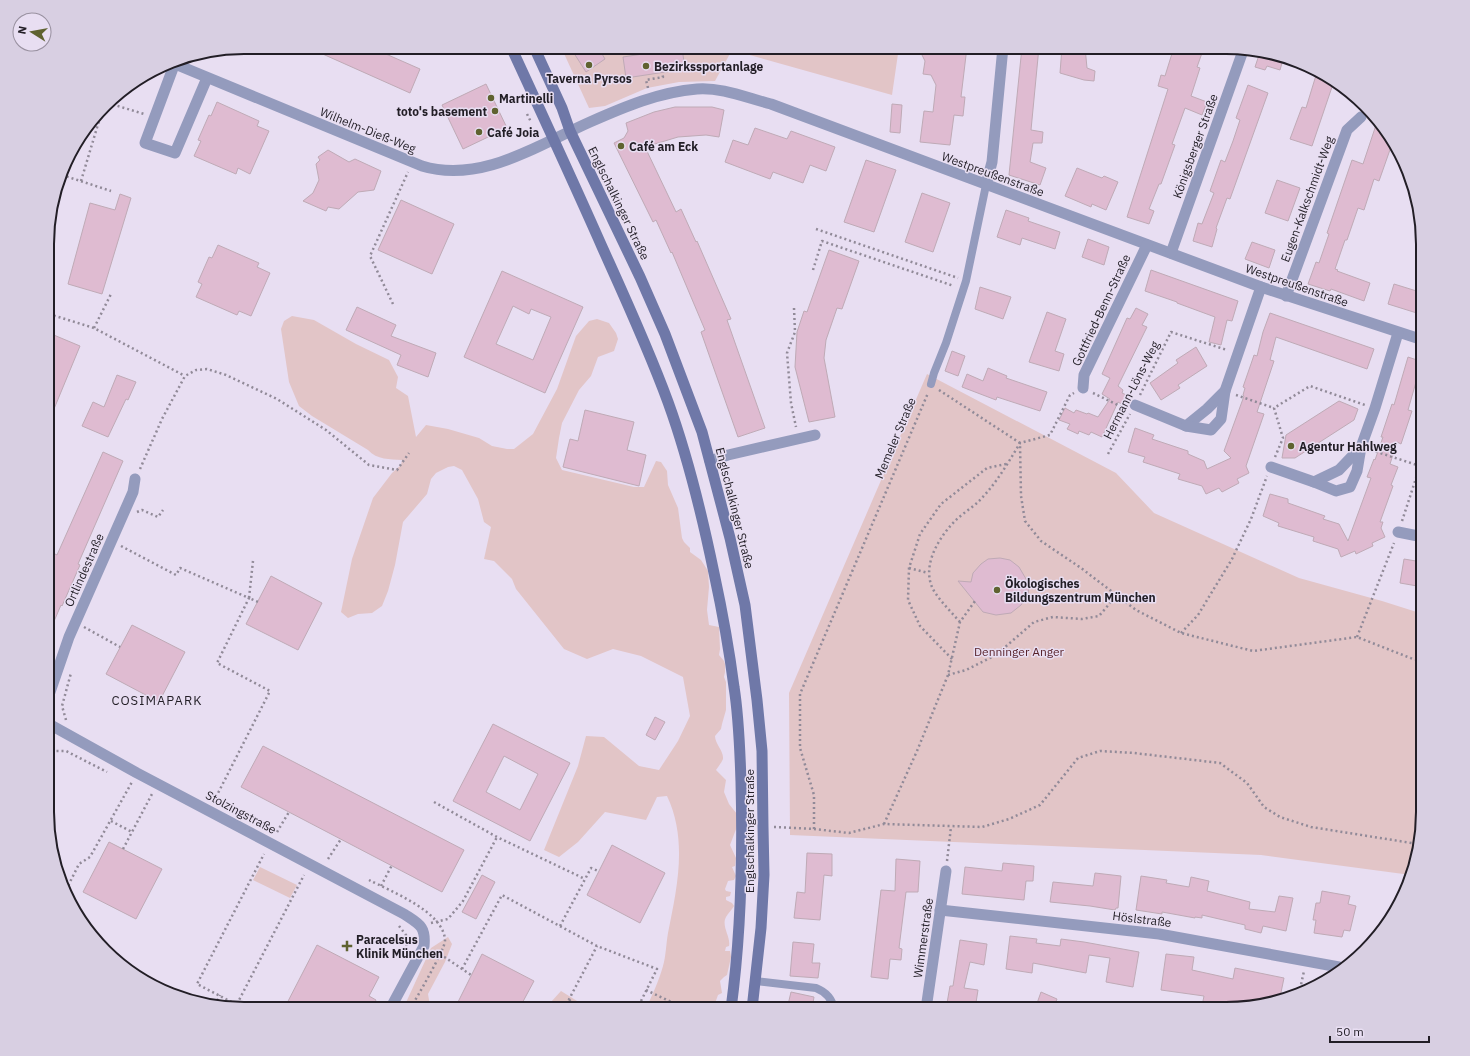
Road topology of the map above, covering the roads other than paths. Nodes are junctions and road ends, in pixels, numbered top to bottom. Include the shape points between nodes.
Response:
1 (514, 54) edge
2 (537, 54) edge
3 (1002, 54) edge
4 (1242, 54) edge
5 (181, 65) edge
6 (174, 67) edge
7 (207, 78) junction
8 (1361, 117) dead end
9 (570, 131) junction
10 (554, 139) junction
11 (986, 185) junction
12 (1147, 244) junction
13 (1171, 253) junction
14 (1261, 287) junction
15 (1286, 296) junction
16 (1398, 333) junction
17 (1416, 338) edge
18 (931, 384) road end
19 (1083, 388) road end
20 (1225, 391) junction
21 (1136, 405) road end
22 (1186, 426) junction
23 (814, 435) dead end
24 (1361, 447) junction
25 (710, 461) junction
26 (1271, 467) road end
27 (135, 479) road end
28 (1314, 482) junction
29 (1398, 532) road end
30 (1416, 536) edge
31 (54, 680) edge
32 (54, 727) edge
33 (946, 871) road end
34 (940, 910) junction
35 (1337, 966) edge
36 (756, 981) junction
37 (394, 1002) edge
38 (732, 1002) edge
39 (753, 1002) edge
40 (832, 1002) edge
41 (927, 1002) edge

1 - 10 main road, Englschalkinger Straße
2 - 9 main road, Englschalkinger Straße
3 - 11 street via 992,162
4 - 13 street, Königsberger Straße
5 - 7 street, Wilhelm-Dieß-Weg
6 - 7 street via 145,143 175,153
7 - 10 street, Wilhelm-Dieß-Weg via 435,170 480,168 502,162
8 - 15 street, Eugen-Kalkschmidt-Weg via 1347,130
9 - 10 street, Westpreußenstraße
9 - 11 street, Westpreußenstraße via 607,114 666,93 698,89 720,91 771,104
9 - 25 main road, Englschalkinger Straße via 662,327 702,432
10 - 38 main road, Englschalkinger Straße via 640,332 668,403 691,475 708,542 735,689 740,753 742,875
11 - 12 street, Westpreußenstraße
11 - 18 lane via 966,281
12 - 13 street, Westpreußenstraße
12 - 19 street, Gottfried-Benn-Straße via 1084,375
13 - 14 street, Westpreußenstraße
14 - 15 street, Westpreußenstraße
14 - 20 street
15 - 16 street, Westpreußenstraße
16 - 17 street, Westpreußenstraße
16 - 24 street
20 - 22 street
20 - 22 street via 1221,419 1211,430
21 - 22 street
23 - 25 street
24 - 28 street via 1339,470
24 - 28 street via 1350,487 1336,491
25 - 36 main road, Englschalkinger Straße via 745,605 762,752 764,875
26 - 28 street
27 - 31 street, Ortlindestraße via 116,543 69,637
29 - 30 street
32 - 37 street, Stolzingstraße via 404,914 423,930 424,946
33 - 34 street, Wimmerstraße
34 - 35 street, Höslstraße via 1159,934
34 - 41 street, Wimmerstraße
36 - 39 main road, Englschalkinger Straße
36 - 40 lane via 816,988 830,997

